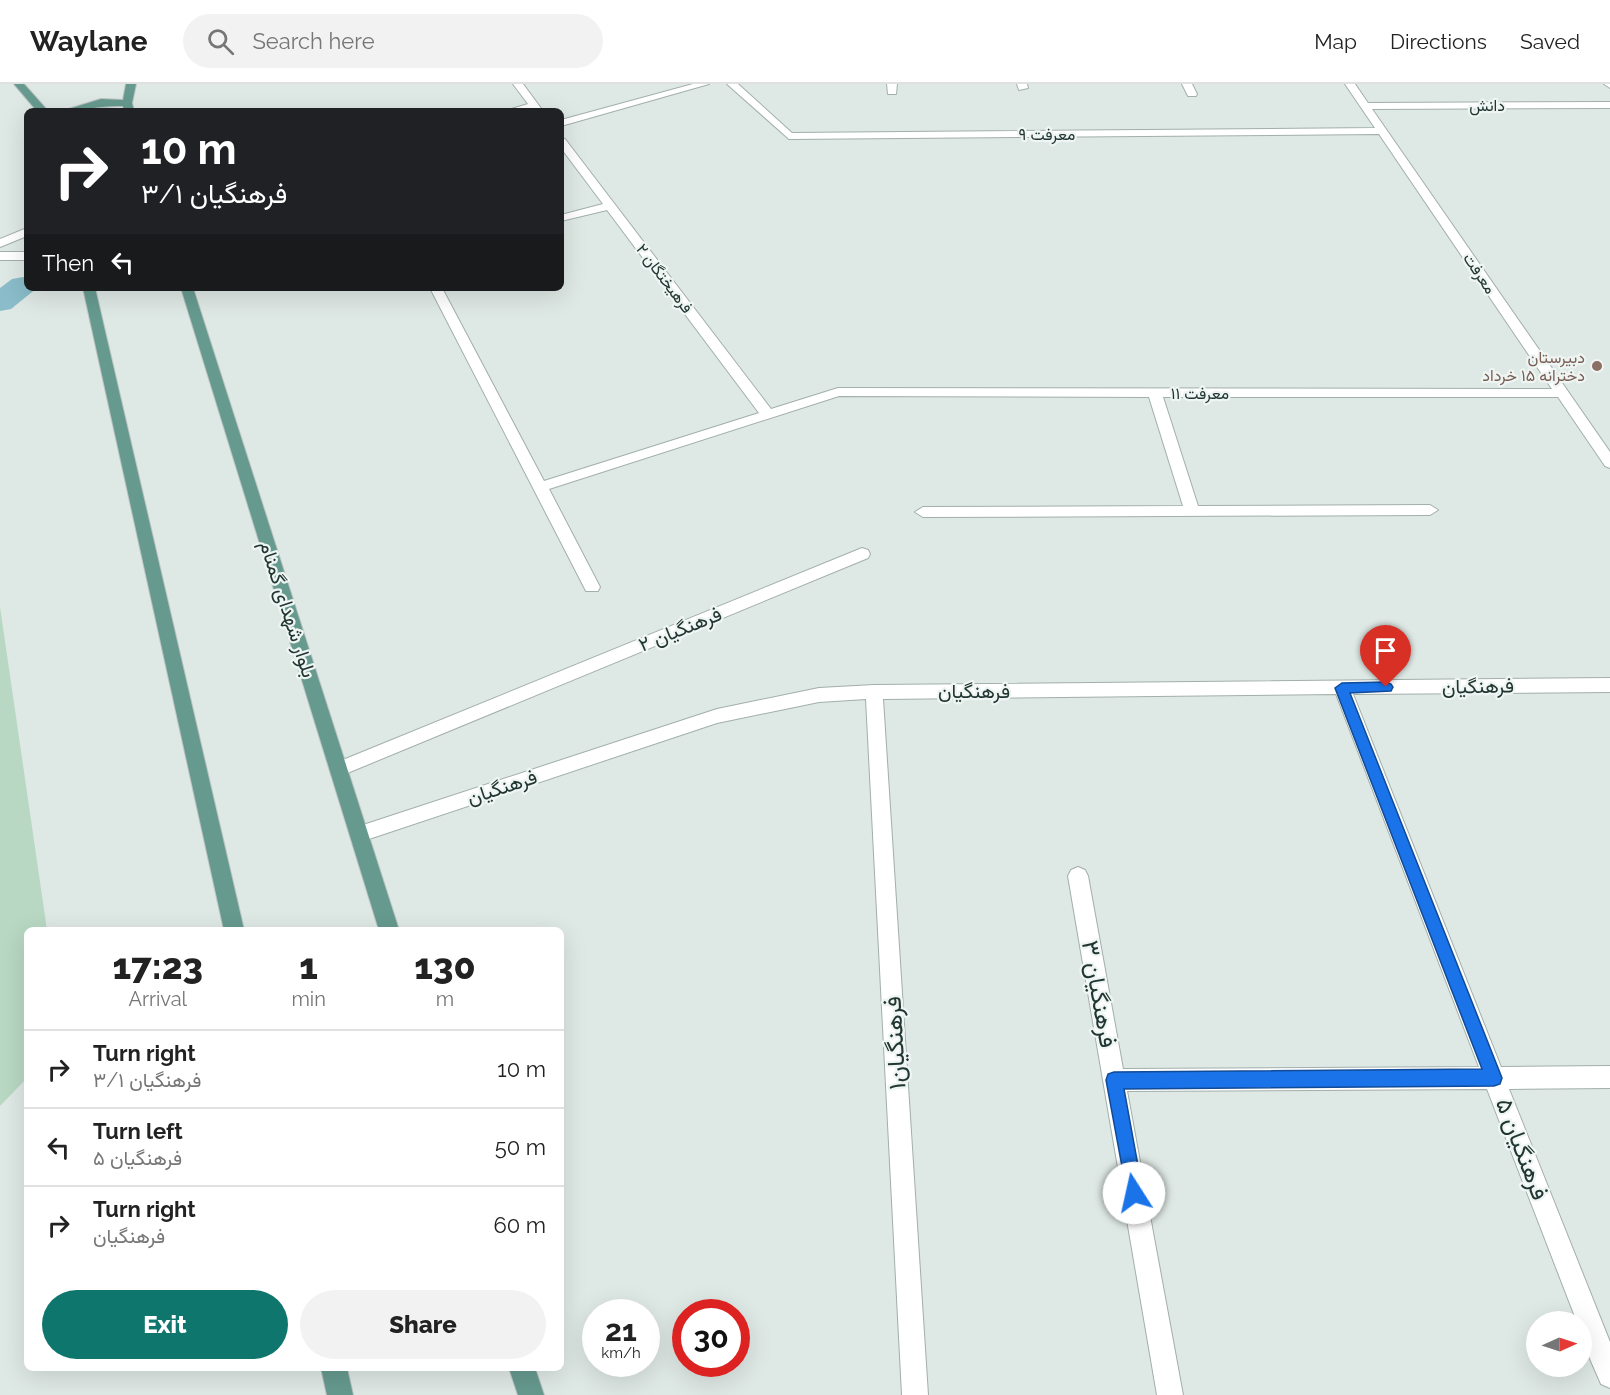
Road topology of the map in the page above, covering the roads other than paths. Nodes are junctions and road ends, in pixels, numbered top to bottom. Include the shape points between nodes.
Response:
1 (19, 84) edge
2 (131, 84) edge
3 (518, 84) edge
4 (704, 84) edge
5 (732, 84) edge
6 (1186, 84) edge
7 (1350, 84) edge
8 (1192, 94) dead end
9 (1610, 105) edge
10 (1365, 106) junction
11 (128, 107) edge
12 (40, 108) edge
13 (78, 108) edge
14 (536, 108) edge
15 (564, 122) edge
16 (1383, 131) junction
17 (564, 145) edge
18 (610, 206) junction
19 (564, 217) edge
20 (24, 233) edge
21 (0, 243) edge
22 (0, 256) edge
23 (24, 256) edge
24 (90, 291) edge
25 (188, 291) edge
26 (438, 291) edge
27 (1155, 393) junction
28 (1562, 393) junction
29 (768, 415) junction
30 (1610, 463) edge
31 (540, 487) junction
32 (1430, 510) dead end
33 (1192, 511) junction
34 (923, 512) dead end
35 (862, 554) dead end
36 (592, 587) dead end
37 (1610, 685) edge
38 (1342, 688) junction
39 (874, 692) junction
40 (339, 769) junction
41 (360, 834) junction
42 (1078, 876) dead end
43 (233, 927) edge
44 (388, 927) edge
45 (1610, 1077) edge
46 (1494, 1078) junction
47 (1114, 1080) junction
48 (335, 1371) edge
49 (523, 1371) edge
50 (1610, 1376) edge
51 (340, 1395) edge
52 (531, 1395) edge
53 (915, 1395) edge
54 (1170, 1395) edge

1 - 12 main road
2 - 11 main road
3 - 14 street
4 - 15 street
5 - 16 street, معرفت ۹ via 789,136
6 - 8 street
7 - 10 street, معرفت
9 - 10 street, دانش
10 - 16 street, معرفت
11 - 13 main road via 101,102
16 - 28 street, معرفت
17 - 18 street, فرهیختگان ۲
18 - 19 street
18 - 29 street, فرهیختگان ۲
20 - 21 street
22 - 23 street
24 - 43 main road
25 - 40 main road, بلوار شهدای گمنام
26 - 31 street
27 - 28 street, معرفت ۱۱
27 - 29 street, معرفت ۱۱ via 838,392
27 - 33 street
28 - 30 street, معرفت
29 - 31 street, معرفت ۱۱
31 - 36 street
32 - 33 street
33 - 34 street
35 - 40 street, فرهنگیان ۲
37 - 38 street, فرهنگیان
38 - 39 street, فرهنگیان
38 - 46 street, فرهنگیان ۵
39 - 41 street, فرهنگیان via 819,695 717,716
39 - 53 street, فرهنگیان۱
40 - 41 main road, بلوار شهدای گمنام
41 - 44 main road, بلوار شهدای گمنام
42 - 47 street, فرهنگیان ۳
45 - 46 street
46 - 47 street
46 - 50 street, فرهنگیان ۵
47 - 54 street, فرهنگیان ۳
48 - 51 main road
49 - 52 main road

